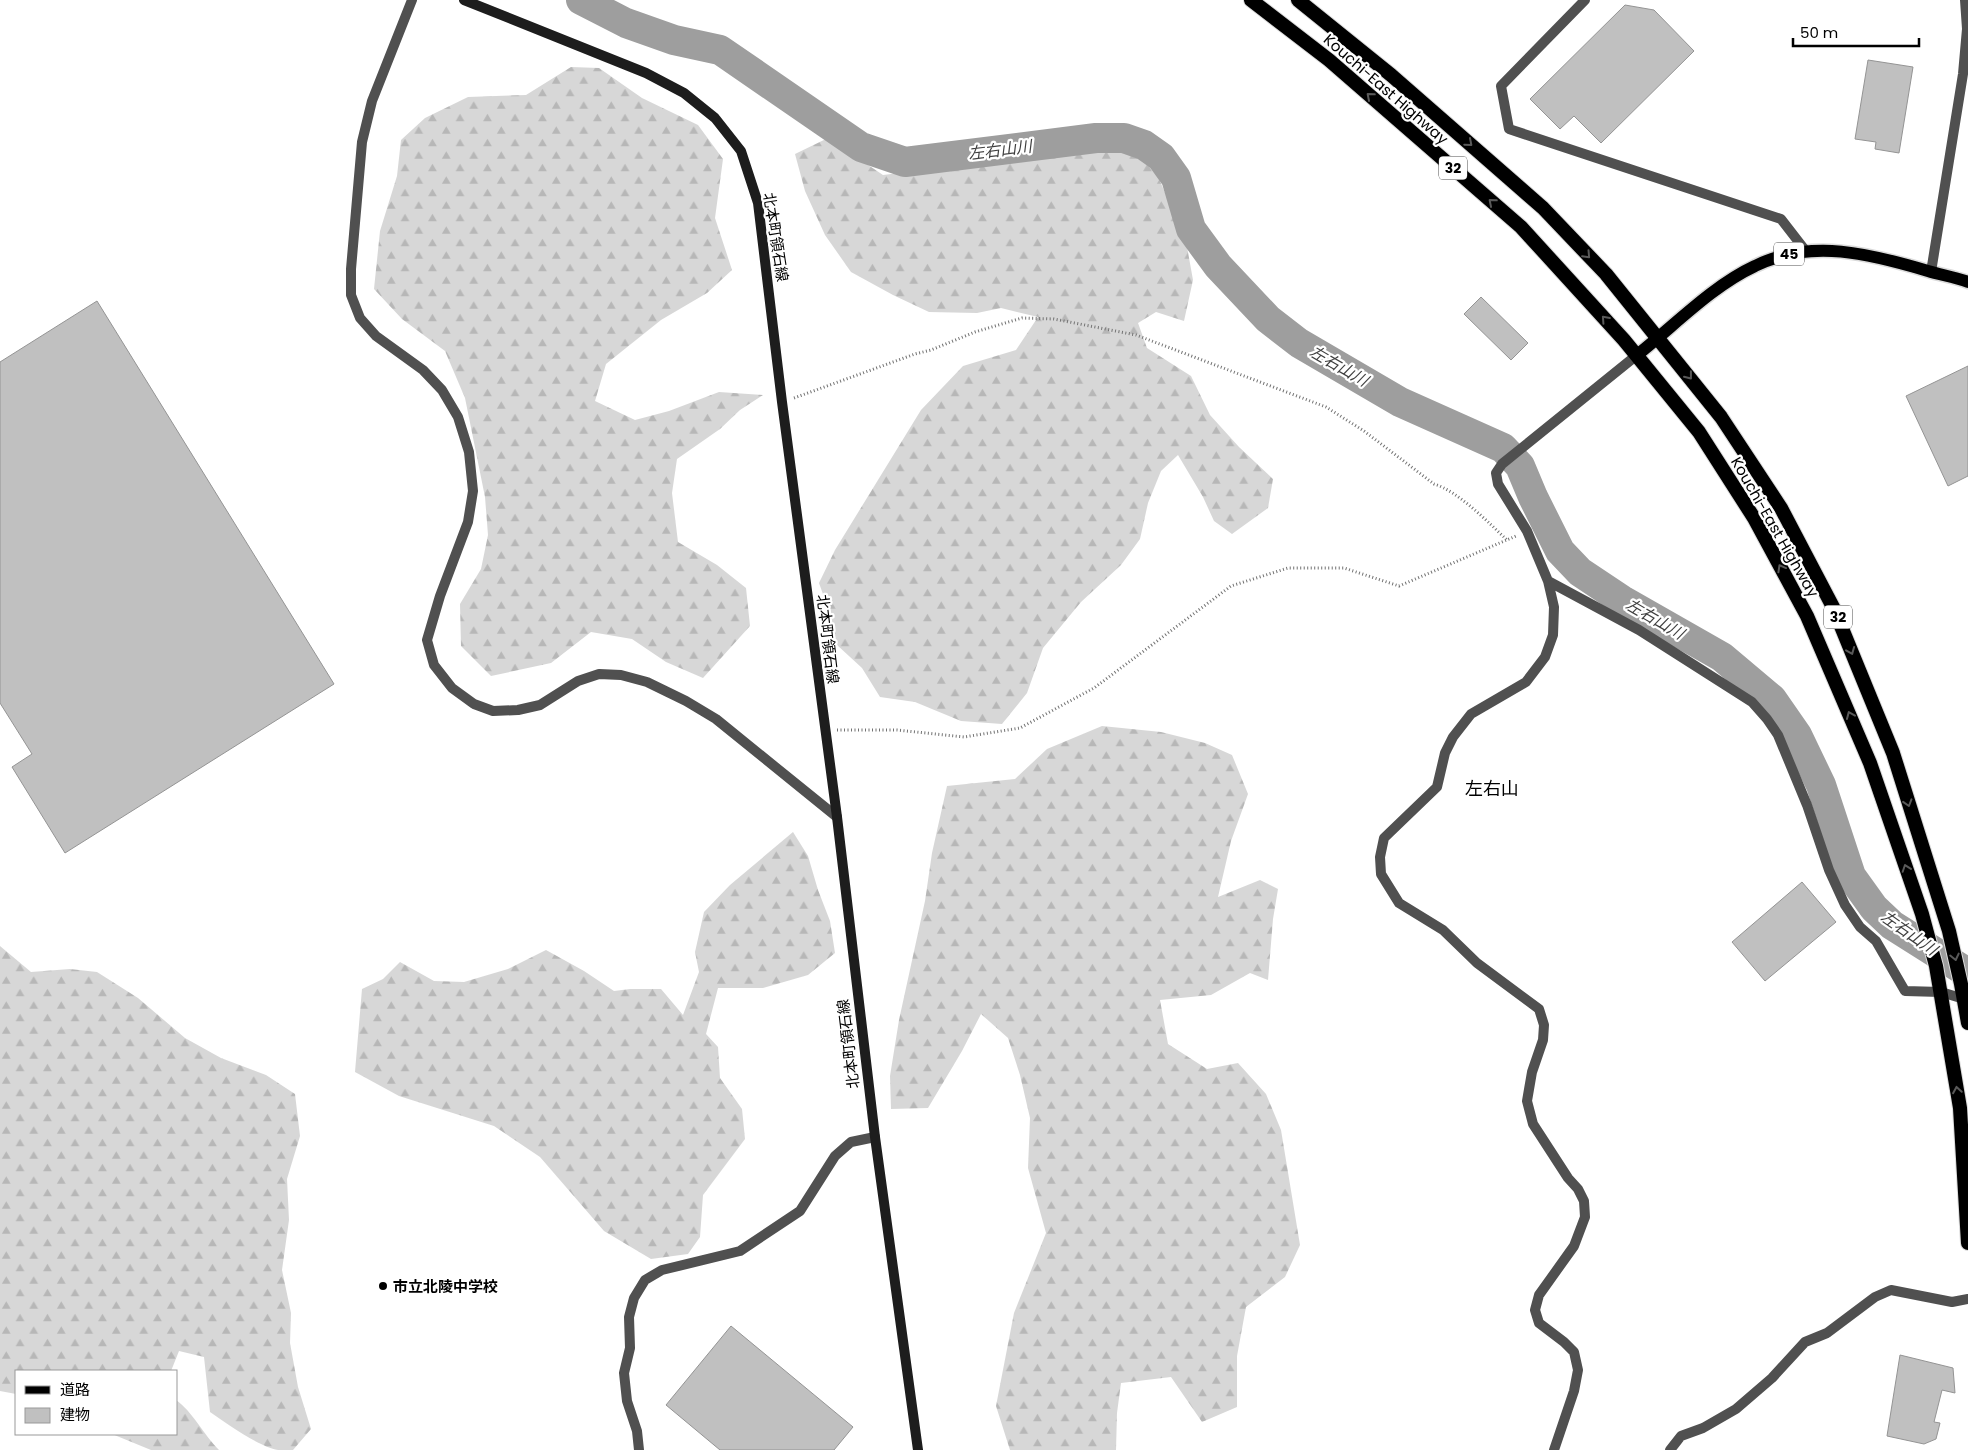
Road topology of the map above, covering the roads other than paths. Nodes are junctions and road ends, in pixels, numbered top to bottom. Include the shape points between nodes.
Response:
1 (412, 0) edge
2 (464, 0) edge
3 (1250, 0) edge
4 (1298, 0) edge
5 (1585, 0) edge
6 (1965, 0) edge
7 (1965, 76) edge
8 (1805, 250) junction
9 (1931, 272) junction
10 (1968, 282) edge
11 (1659, 338) junction
12 (1637, 355) junction
13 (1548, 582) junction
14 (836, 818) junction
15 (1941, 992) junction
16 (1964, 999) junction
17 (1968, 1022) edge
18 (875, 1137) junction
19 (1968, 1243) edge
20 (1968, 1299) edge
21 (639, 1450) edge
22 (918, 1450) edge
23 (1554, 1450) edge
24 (1670, 1450) edge

1 - 14 street via 372,101 362,142 350,269 351,295 360,318 376,336 423,370 442,390 458,417 469,452 473,491 468,522 427,640 434,665 452,688 474,704 493,711 540,705 578,681 599,674 621,675 646,682 716,719
2 - 14 main road, 北本町領石線 via 646,72 684,93 715,118 741,151 758,203
12 -> 3 highway, Kouchi-East Highway / 32 via 1521,227 1330,60
4 -> 11 highway, Kouchi-East Highway / 32 via 1391,75 1543,208 1606,274
5 - 8 street via 1501,86 1509,129 1781,219
6 - 7 street
7 - 9 street
8 - 9 main road, 45 via 1864,253
8 - 11 main road, 45 via 1755,266 1709,296
9 - 10 main road, 45
11 - 12 main road, 45
11 -> 16 highway, Kouchi-East Highway / 32 via 1721,417 1781,508 1834,609 1892,753 1948,931
12 - 13 street via 1502,464 1496,473 1498,484 1528,531
15 -> 12 highway, Kouchi-East Highway / 32 via 1922,914 1870,763 1808,616 1754,518 1699,432
13 - 15 street via 1639,630 1752,702 1778,735 1845,905 1860,927 1876,941 1905,991
13 - 23 street via 1554,607 1553,635 1545,657 1526,682 1471,714 1445,753 1437,787 1384,838 1380,857 1381,874 1399,903 1443,930 1476,963 1538,1010 1544,1025 1527,1101 1533,1124 1584,1201 1585,1217 1574,1246 1539,1295 1535,1310 1539,1323 1574,1352 1578,1370
14 - 18 main road, 北本町領石線
15 - 16 street
19 -> 15 highway, Kouchi-East Highway / 32 via 1960,1108
16 - 17 highway, Kouchi-East Highway / 32
18 - 21 street via 851,1142 835,1156 800,1211 740,1251 662,1270 644,1280 634,1298 629,1317 630,1348 624,1372 627,1401 638,1431
18 - 22 main road, 北本町領石線
20 - 24 street via 1952,1302 1891,1290 1875,1297 1827,1333 1805,1342 1772,1378 1736,1409 1703,1428 1681,1436

